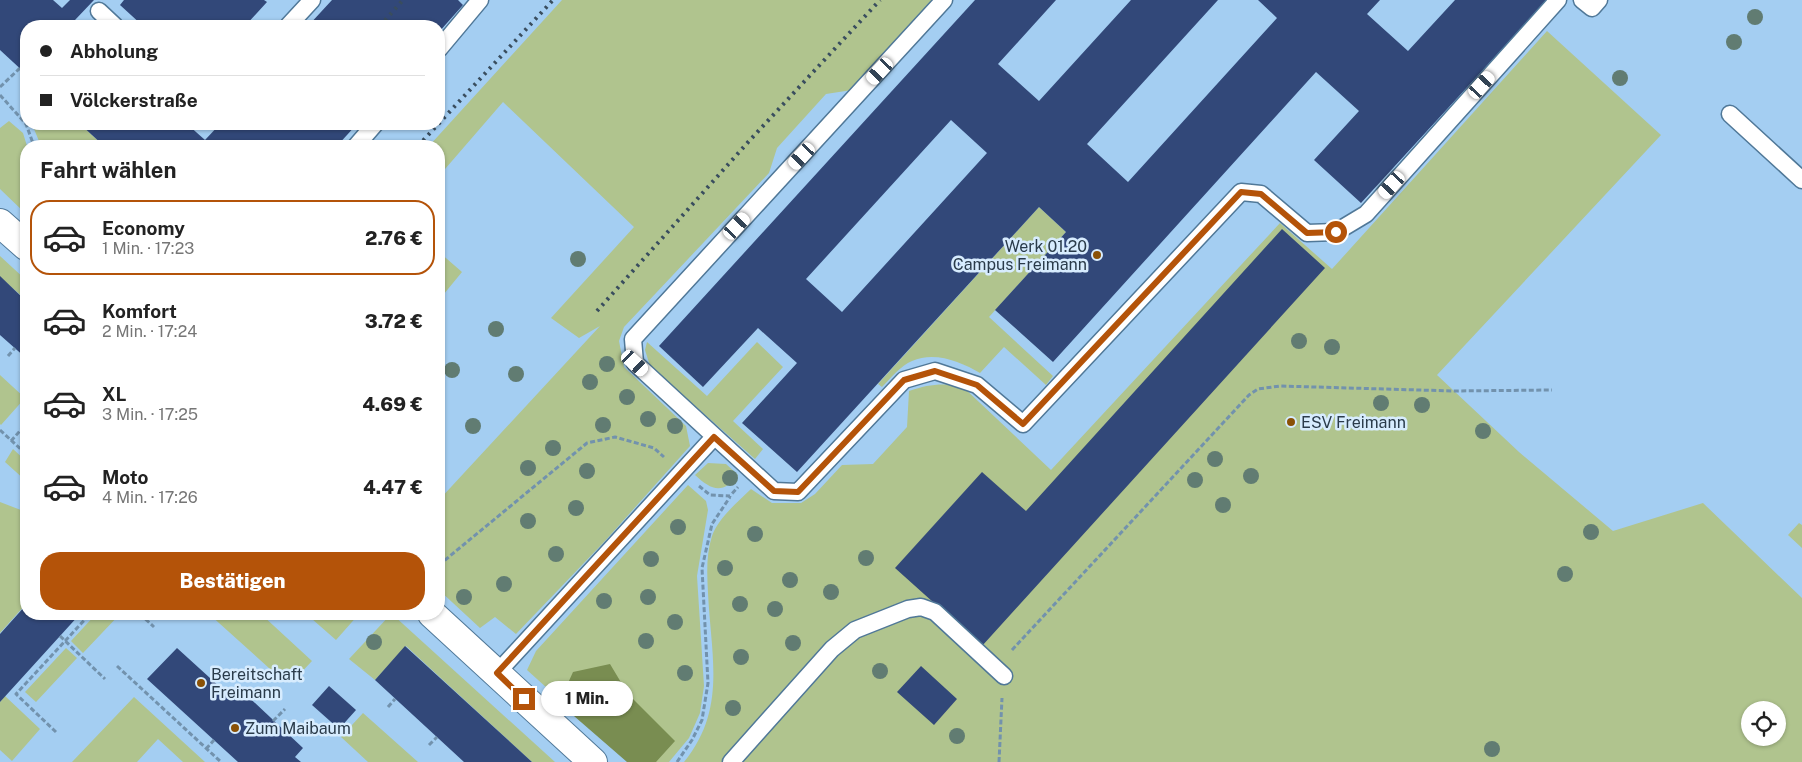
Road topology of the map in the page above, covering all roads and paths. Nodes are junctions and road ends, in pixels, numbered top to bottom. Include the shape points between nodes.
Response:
1 (312, 0) edge
2 (480, 0) edge
3 (944, 0) edge
4 (1558, 0) edge
5 (1582, 0) edge
6 (1599, 0) edge
7 (99, 11) dead end
8 (109, 20) edge
9 (294, 20) edge
10 (445, 42) edge
11 (20, 68) dead end
12 (0, 87) edge
13 (0, 95) edge
14 (1730, 114) dead end
15 (20, 117) edge
16 (370, 130) edge
17 (361, 140) edge
18 (1802, 180) edge
19 (0, 222) edge
20 (20, 240) edge
21 (15, 348) dead end
22 (8, 356) dead end
23 (1552, 390) dead end
24 (0, 430) edge
25 (20, 430) edge
26 (714, 437) junction
27 (11, 440) junction
28 (20, 448) edge
29 (682, 472) junction
30 (753, 472) junction
31 (730, 496) junction
32 (445, 560) edge
33 (84, 620) edge
34 (147, 620) edge
35 (439, 620) edge
36 (154, 626) dead end
37 (60, 636) dead end
38 (65, 641) junction
39 (118, 666) dead end
40 (497, 673) junction
41 (1004, 676) junction
42 (105, 679) dead end
43 (11, 690) dead end
44 (16, 694) junction
45 (396, 699) dead end
46 (388, 707) dead end
47 (285, 709) dead end
48 (273, 721) dead end
49 (56, 732) dead end
50 (437, 737) dead end
51 (214, 740) dead end
52 (429, 744) dead end
53 (206, 749) junction
54 (221, 762) edge
55 (593, 762) edge
56 (677, 762) edge
57 (731, 762) edge
58 (999, 762) edge

1 - 9 lane
2 - 10 lane
3 - 26 lane via 633,339 635,363
4 - 30 lane via 1366,214 1336,232 1307,233 1261,194 1241,192 1023,424 977,385 935,371 904,380 798,492 774,491
5 - 6 lane via 1592,8
7 - 8 lane
11 - 12 path
13 - 15 path
14 - 18 lane
16 - 17 lane
19 - 20 street
21 - 22 path
23 - 41 path via 1280,386 1258,389 1013,649 1008,656
24 - 27 path
25 - 27 path
26 - 29 lane
26 - 30 lane
27 - 28 path
29 - 31 path via 710,495
29 - 32 path via 654,448 615,437 587,443
29 - 40 lane
30 - 31 path
31 - 56 path via 712,524 702,568 708,684 702,720
33 - 38 path
34 - 36 path
35 - 40 street
37 - 38 path
38 - 42 path
38 - 44 path
39 - 53 path
40 - 55 street
41 - 57 lane via 935,612 921,607 908,609 855,630 832,649
41 - 58 path
43 - 44 path
44 - 49 path
45 - 46 path
47 - 48 path
50 - 52 path
51 - 53 path
53 - 54 path

